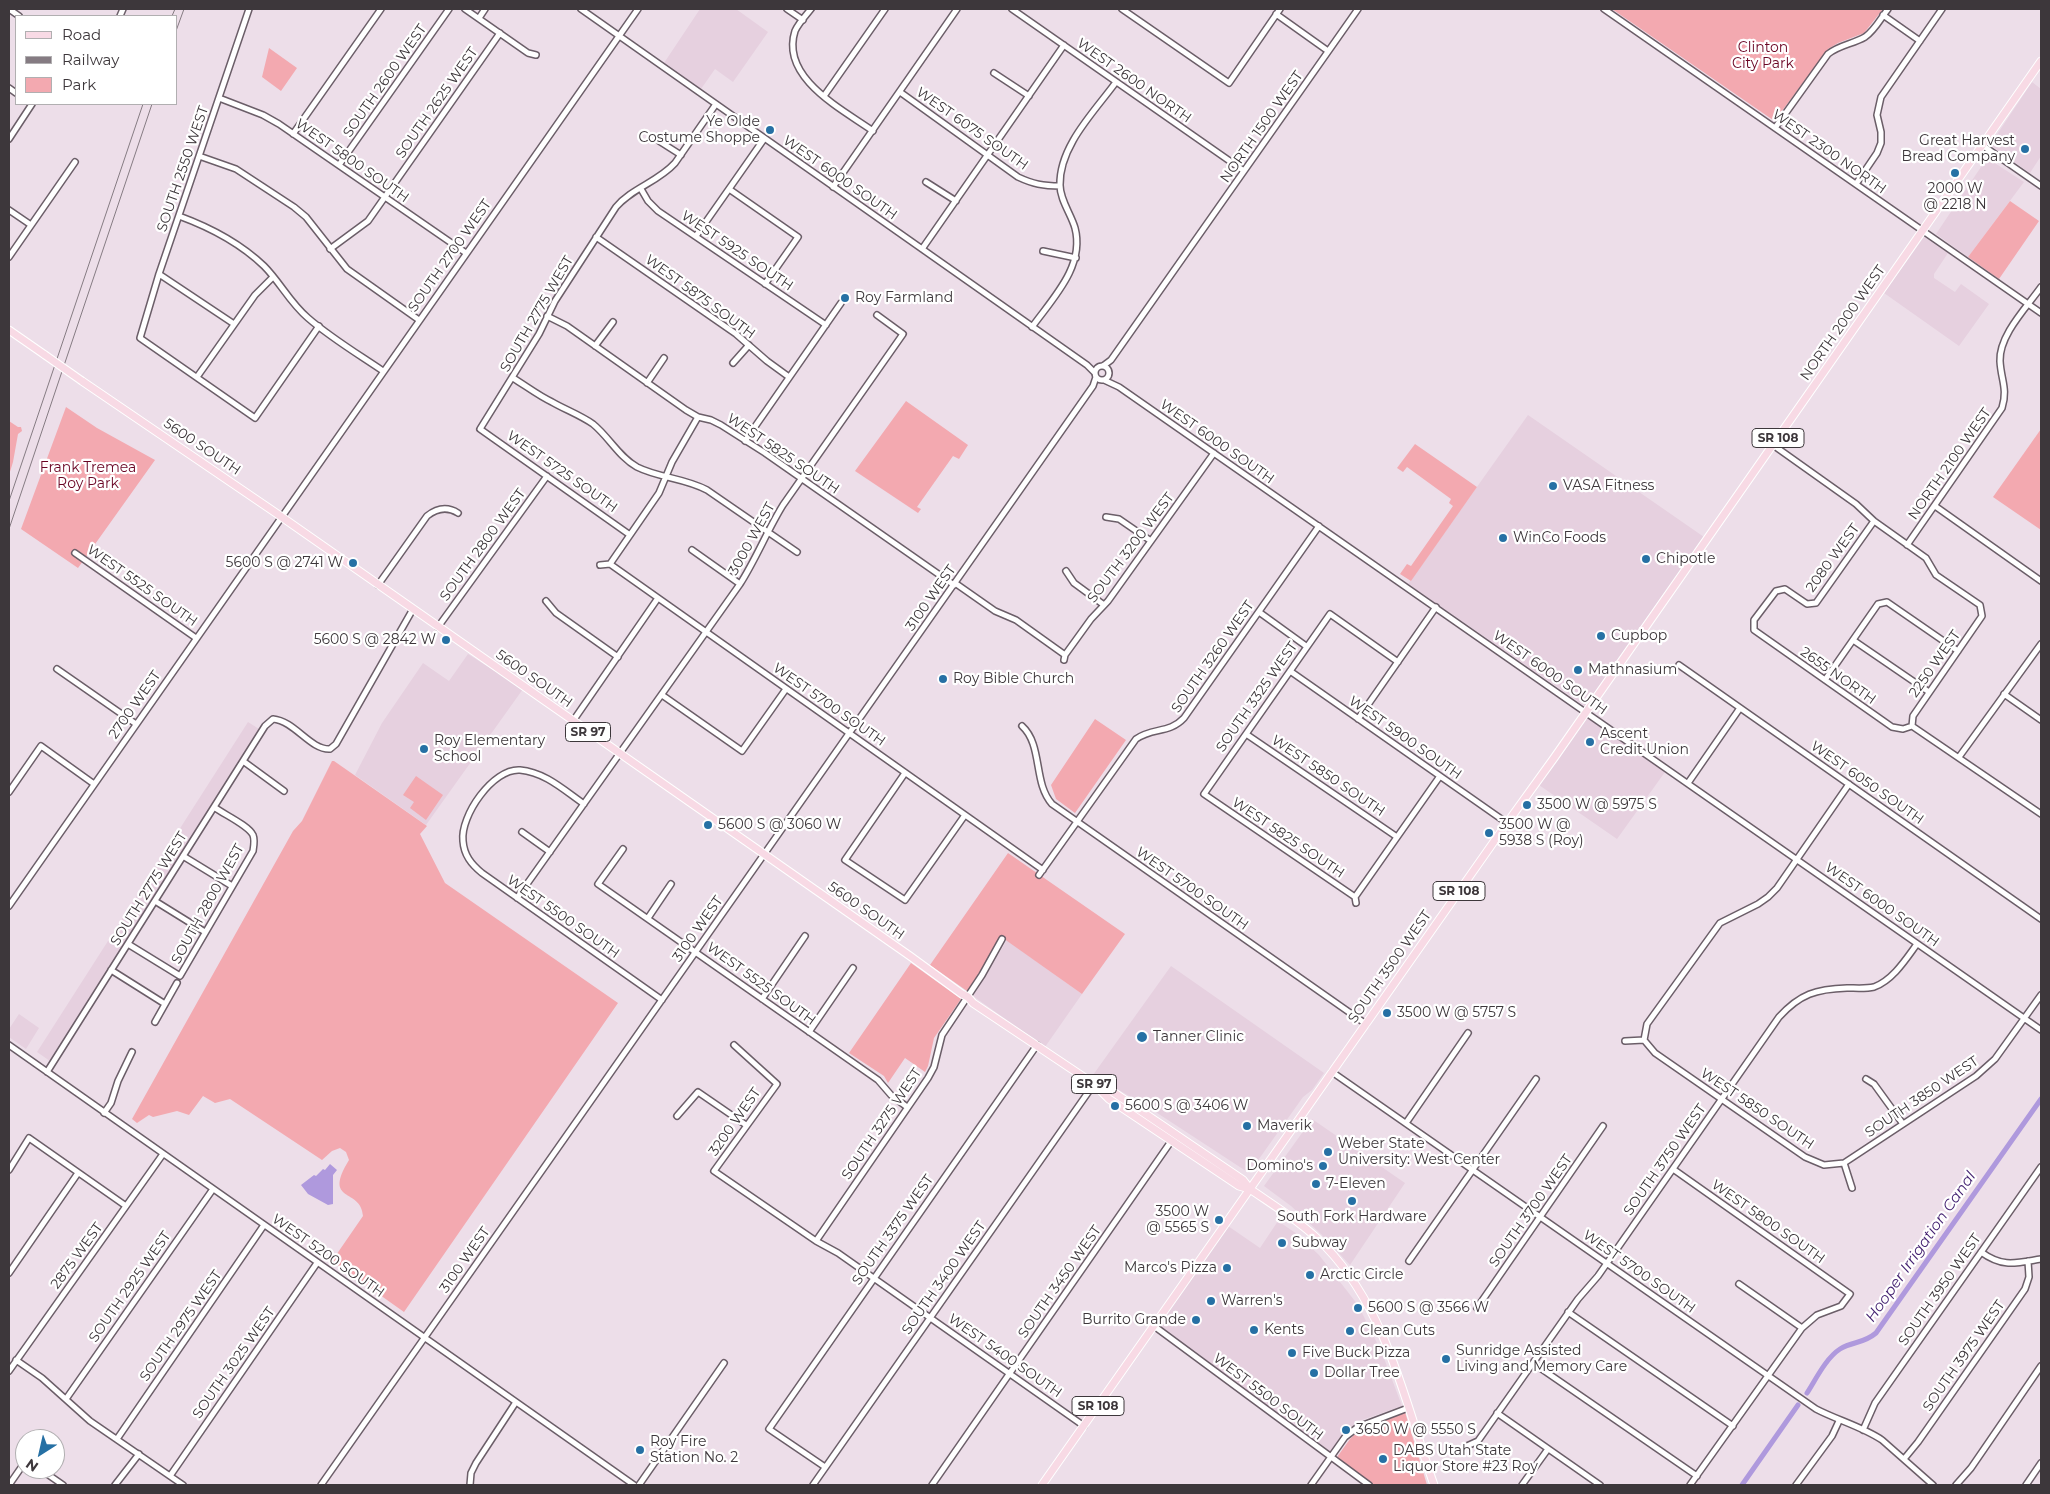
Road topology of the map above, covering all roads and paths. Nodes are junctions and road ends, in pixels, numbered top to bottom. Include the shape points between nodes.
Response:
1 (249, 9) edge
2 (381, 9) edge
3 (449, 9) edge
4 (466, 9) edge
5 (485, 9) edge
6 (580, 9) edge
7 (638, 9) edge
8 (788, 9) edge
9 (811, 9) edge
10 (885, 9) edge
11 (957, 9) edge
12 (1012, 9) edge
13 (1122, 9) edge
14 (1280, 9) edge
15 (1358, 9) edge
16 (1605, 9) edge
17 (1888, 9) edge
18 (1942, 9) edge
19 (1276, 14) junction
20 (1884, 15) junction
21 (479, 18) junction
22 (803, 20) junction
23 (500, 33) junction
24 (619, 36) junction
25 (1920, 41) junction
26 (1064, 46) junction
27 (1328, 51) junction
28 (536, 55) dead end
29 (2041, 60) edge
30 (994, 73) dead end
31 (1116, 82) junction
32 (900, 92) junction
33 (824, 96) junction
34 (1029, 96) junction
35 (219, 98) junction
36 (716, 104) junction
37 (32, 105) edge
38 (1775, 128) junction
39 (873, 131) junction
40 (294, 134) junction
41 (9, 139) edge
42 (764, 139) junction
43 (659, 141) dead end
44 (1982, 145) junction
45 (681, 155) junction
46 (988, 155) junction
47 (199, 156) junction
48 (75, 162) dead end
49 (339, 165) junction
50 (1244, 171) junction
51 (926, 182) dead end
52 (1856, 184) junction
53 (1060, 186) junction
54 (2041, 186) edge
55 (833, 187) junction
56 (641, 189) junction
57 (729, 189) junction
58 (385, 197) junction
59 (956, 201) junction
60 (9, 210) edge
61 (178, 216) junction
62 (31, 225) junction
63 (1923, 231) junction
64 (696, 236) junction
65 (596, 237) junction
66 (330, 249) junction
67 (922, 249) junction
68 (1044, 250) dead end
69 (466, 253) junction
70 (9, 257) edge
71 (1076, 258) junction
72 (159, 274) junction
73 (273, 277) junction
74 (765, 284) junction
75 (2041, 286) edge
76 (841, 303) dead end
77 (2028, 304) junction
78 (2041, 313) edge
79 (876, 315) dead end
80 (547, 316) junction
81 (419, 320) junction
82 (613, 322) dead end
83 (234, 324) junction
84 (826, 325) junction
85 (319, 326) junction
86 (1032, 327) junction
87 (9, 330) edge
88 (749, 345) junction
89 (596, 346) junction
90 (664, 358) dead end
91 (1111, 360) junction
92 (733, 363) dead end
93 (1103, 366) junction
94 (1108, 370) junction
95 (383, 371) junction
96 (1100, 376) junction
97 (197, 377) junction
98 (790, 377) junction
99 (513, 378) junction
100 (647, 383) junction
101 (698, 417) junction
102 (480, 429) joint
103 (745, 441) junction
104 (1773, 445) junction
105 (1214, 453) junction
106 (547, 476) junction
107 (666, 476) junction
108 (802, 478) junction
109 (1935, 506) junction
110 (458, 513) dead end
111 (280, 517) junction
112 (1106, 517) dead end
113 (1874, 521) junction
114 (1319, 526) junction
115 (767, 531) junction
116 (630, 534) junction
117 (1151, 540) junction
118 (1908, 545) junction
119 (692, 550) dead end
120 (797, 552) dead end
121 (74, 554) dead end
122 (610, 564) junction
123 (600, 566) dead end
124 (1066, 571) dead end
125 (2041, 581) edge
126 (740, 584) junction
127 (954, 584) junction
128 (378, 585) junction
129 (658, 598) junction
130 (1665, 600) joint
131 (546, 601) dead end
132 (1104, 605) junction
133 (1436, 608) junction
134 (413, 609) junction
135 (1259, 612) junction
136 (438, 627) junction
137 (1754, 630) joint
138 (706, 632) junction
139 (196, 638) junction
140 (1853, 640) junction
141 (2041, 644) edge
142 (1306, 646) junction
143 (1958, 651) junction
144 (618, 657) junction
145 (1064, 658) joint
146 (1398, 662) junction
147 (1679, 665) dead end
148 (57, 669) dead end
149 (1290, 671) junction
150 (1825, 680) junction
151 (786, 689) junction
152 (1929, 692) junction
153 (2004, 694) junction
154 (662, 695) junction
155 (1740, 708) junction
156 (1586, 712) junction
157 (1358, 719) junction
158 (2041, 720) edge
159 (573, 721) junction
160 (136, 724) junction
161 (1022, 726) dead end
162 (1912, 726) junction
163 (849, 733) junction
164 (1246, 734) junction
165 (620, 754) junction
166 (1959, 757) junction
167 (243, 761) junction
168 (905, 773) junction
169 (1440, 776) junction
170 (94, 784) junction
171 (1688, 784) junction
172 (1849, 784) junction
173 (284, 791) dead end
174 (9, 792) edge
175 (1204, 794) joint
176 (584, 804) junction
177 (214, 807) junction
178 (2041, 814) edge
179 (965, 815) junction
180 (1077, 821) junction
181 (1507, 822) junction
182 (522, 832) dead end
183 (1397, 837) junction
184 (623, 849) dead end
185 (550, 852) junction
186 (764, 854) junction
187 (183, 856) junction
188 (1798, 860) junction
189 (1043, 870) junction
190 (1039, 875) dead end
191 (671, 884) dead end
192 (232, 886) junction
193 (517, 898) junction
194 (155, 901) junction
195 (9, 906) edge
196 (648, 918) junction
197 (2041, 919) edge
198 (205, 932) junction
199 (805, 936) dead end
200 (1002, 939) dead end
201 (128, 944) junction
202 (1918, 944) junction
203 (696, 951) junction
204 (853, 968) dead end
205 (111, 970) junction
206 (177, 983) dead end
207 (2041, 995) edge
208 (968, 997) junction
209 (662, 1000) junction
210 (762, 1000) junction
211 (165, 1004) junction
212 (2025, 1019) junction
213 (155, 1022) dead end
214 (1366, 1024) junction
215 (2041, 1030) edge
216 (809, 1032) junction
217 (1468, 1033) dead end
218 (1644, 1040) junction
219 (1626, 1041) dead end
220 (9, 1045) edge
221 (1037, 1045) junction
222 (734, 1046) dead end
223 (132, 1052) dead end
224 (47, 1072) junction
225 (1332, 1072) junction
226 (1536, 1078) dead end
227 (1866, 1079) dead end
228 (1094, 1084) junction
229 (1721, 1099) junction
230 (907, 1107) junction
231 (104, 1113) junction
232 (677, 1116) dead end
233 (1406, 1123) junction
234 (1903, 1124) junction
235 (746, 1125) junction
236 (1603, 1126) dead end
237 (1172, 1140) junction
238 (163, 1154) junction
239 (1844, 1163) junction
240 (2041, 1167) edge
241 (1673, 1169) junction
242 (9, 1170) edge
243 (1473, 1170) junction
244 (714, 1171) joint
245 (78, 1173) junction
246 (1852, 1188) dead end
247 (213, 1189) junction
248 (1250, 1189) junction
249 (126, 1206) junction
250 (1540, 1217) junction
251 (264, 1225) junction
252 (816, 1240) junction
253 (1981, 1252) junction
254 (2041, 1259) edge
255 (1409, 1261) dead end
256 (2028, 1261) junction
257 (317, 1263) junction
258 (1607, 1263) junction
259 (9, 1273) edge
260 (873, 1278) junction
261 (1738, 1284) dead end
262 (1477, 1308) dead end
263 (1568, 1312) junction
264 (930, 1318) junction
265 (1154, 1326) junction
266 (1802, 1328) junction
267 (424, 1338) junction
268 (16, 1360) junction
269 (724, 1363) dead end
270 (1533, 1363) junction
271 (2041, 1366) edge
272 (9, 1371) edge
273 (1010, 1373) junction
274 (1768, 1376) junction
275 (66, 1399) junction
276 (516, 1402) junction
277 (1408, 1408) junction
278 (1497, 1413) junction
279 (1839, 1421) junction
280 (1084, 1426) junction
281 (1733, 1426) junction
282 (1864, 1430) junction
283 (117, 1439) junction
284 (1467, 1446) dead end
285 (1548, 1449) junction
286 (139, 1454) junction
287 (1332, 1458) junction
288 (1904, 1459) junction
289 (2041, 1463) edge
290 (825, 1467) junction
291 (170, 1476) junction
292 (1697, 1476) junction
293 (1799, 1484) edge
294 (115, 1485) edge
295 (183, 1485) edge
296 (321, 1485) edge
297 (470, 1485) edge
298 (634, 1485) edge
299 (639, 1485) edge
300 (813, 1485) edge
301 (932, 1485) edge
302 (1044, 1485) edge
303 (1311, 1485) edge
304 (1369, 1485) edge
305 (1434, 1485) edge
306 (1522, 1485) edge
307 (1598, 1485) edge
308 (1690, 1485) edge
309 (1933, 1485) edge
310 (1956, 1485) edge
311 (2026, 1485) edge

1 - 35 street, SOUTH 2550 WEST
2 - 40 street
3 - 49 street, SOUTH 2600 WEST
4 - 21 street
5 - 21 street
6 - 24 street, WEST 6000 SOUTH
7 - 24 street, SOUTH 2700 WEST
8 - 22 street
9 - 22 street
10 - 33 street
11 - 32 street
12 - 26 street, WEST 2600 NORTH
13 - 19 street via 1228,83
14 - 19 street
15 - 27 street, NORTH 1500 WEST
16 - 38 street, WEST 2300 NORTH
17 - 20 street
18 - 25 street
19 - 27 street
20 - 25 street
20 - 38 street via 1864,37 1836,47 1828,54
21 - 23 street
22 - 33 street via 796,30 794,47 797,63 804,77
23 - 28 street
23 - 58 street, SOUTH 2625 WEST
24 - 36 street, WEST 6000 SOUTH
24 - 69 street, SOUTH 2700 WEST
25 - 52 street via 1881,97 1877,115 1881,143
26 - 31 street, WEST 2600 NORTH
26 - 34 street
27 - 50 street, NORTH 1500 WEST
29 - 44 main road, NORTH 2000 WEST / SR 108
30 - 34 street
31 - 50 street, WEST 2600 NORTH
31 - 53 street via 1073,141 1065,158
32 - 39 street
32 - 46 street, WEST 6075 SOUTH
33 - 39 street
34 - 46 street
35 - 40 street, WEST 5800 SOUTH via 263,115
35 - 47 street, SOUTH 2550 WEST
36 - 42 street, WEST 6000 SOUTH
36 - 45 street, SOUTH 2775 WEST
37 - 41 street
38 - 52 street, WEST 2300 NORTH
39 - 55 street
40 - 49 street, WEST 5800 SOUTH
42 - 55 street, WEST 6000 SOUTH
42 - 57 street
43 - 45 street
44 - 54 street
44 - 63 main road, NORTH 2000 WEST / SR 108
45 - 56 street, SOUTH 2775 WEST via 667,172
46 - 53 street, WEST 6075 SOUTH via 1031,184
46 - 59 street
47 - 61 street, SOUTH 2550 WEST
47 - 66 street via 236,169 294,207 306,217
48 - 62 street
49 - 58 street, WEST 5800 SOUTH
50 - 91 street, NORTH 1500 WEST
51 - 59 street
52 - 63 street, WEST 2300 NORTH
53 - 71 street via 1078,238
55 - 67 street, WEST 6000 SOUTH
56 - 64 street, WEST 5925 SOUTH via 658,211
56 - 65 street, SOUTH 2775 WEST via 621,202
57 - 64 street
57 - 74 street via 798,237
58 - 66 street, SOUTH 2625 WEST via 368,221
58 - 69 street, WEST 5800 SOUTH
59 - 67 street
60 - 62 street
61 - 72 street, SOUTH 2550 WEST
61 - 73 street via 217,232 251,256
62 - 70 street
63 - 77 street, WEST 2300 NORTH
63 - 104 main road, NORTH 2000 WEST / SR 108
64 - 74 street, WEST 5925 SOUTH
65 - 80 street, SOUTH 2775 WEST
65 - 88 street, WEST 5875 SOUTH
66 - 81 street via 347,269
67 - 86 street, WEST 6000 SOUTH
68 - 71 street
69 - 81 street, SOUTH 2700 WEST
71 - 86 street via 1069,275
72 - 83 street
72 - 97 street, SOUTH 2550 WEST via 140,338
73 - 83 street
73 - 85 street via 293,303
74 - 84 street, WEST 5925 SOUTH
75 - 77 street, NORTH 2100 WEST
76 - 84 street
77 - 78 street, WEST 2300 NORTH
77 - 109 street, NORTH 2100 WEST via 2002,344 2000,362 2005,388 2002,408
79 - 108 street, 3000 WEST via 904,334
80 - 89 street, WEST 5825 SOUTH
80 - 99 street, SOUTH 2775 WEST
81 - 95 street, SOUTH 2700 WEST
82 - 89 street
83 - 97 street
84 - 98 street
85 - 95 street
85 - 97 street via 255,418
86 - 96 street, WEST 6000 SOUTH
87 - 111 main road, 5600 SOUTH / SR 97, bridge
88 - 92 street
88 - 98 street, WEST 5875 SOUTH
89 - 100 street, WEST 5825 SOUTH
90 - 100 street
91 - 93 street
91 - 94 street
93 - 94 street
93 - 96 street, 3100 WEST
94 - 96 street
95 - 111 street, SOUTH 2700 WEST
96 - 105 street, WEST 6000 SOUTH
96 - 127 street, 3100 WEST
98 - 103 street
99 - 102 street, SOUTH 2775 WEST
99 - 107 street via 598,428 636,466
100 - 101 street, WEST 5825 SOUTH
101 - 103 street, WEST 5825 SOUTH
101 - 107 street
102 - 106 street, WEST 5725 SOUTH
103 - 108 street, WEST 5825 SOUTH
104 - 113 street via 1856,504
104 - 130 main road, NORTH 2000 WEST / SR 108
105 - 114 street, WEST 6000 SOUTH
105 - 117 street, SOUTH 3200 WEST
106 - 116 street, WEST 5725 SOUTH
106 - 136 street, SOUTH 2800 WEST
107 - 115 street via 695,484
107 - 116 street via 659,493
108 - 115 street, 3000 WEST
108 - 127 street, WEST 5825 SOUTH
109 - 118 street, NORTH 2100 WEST
109 - 125 street
110 - 128 street via 443,508 427,516
111 - 128 main road, 5600 SOUTH / SR 97
111 - 139 street, 2700 WEST
112 - 117 street via 1119,519
113 - 118 street
113 - 137 street, 2080 WEST via 1816,603 1807,604 1785,589 1776,592 1754,620
114 - 133 street, WEST 6000 SOUTH
114 - 135 street, SOUTH 3260 WEST
115 - 120 street
115 - 126 street, 3000 WEST via 753,564
116 - 122 street
117 - 132 street, SOUTH 3200 WEST
118 - 143 street, 2250 WEST via 1926,558 1936,574 1980,605 1982,616
119 - 126 street
121 - 139 street, WEST 5525 SOUTH
122 - 123 street
122 - 129 street, WEST 5700 SOUTH
124 - 132 street via 1074,583
126 - 138 street, 3000 WEST
127 - 145 street, WEST 5825 SOUTH via 995,611 1016,620
127 - 163 street, 3100 WEST
128 - 134 main road, 5600 SOUTH / SR 97
129 - 138 street, WEST 5700 SOUTH
129 - 144 street
130 - 156 main road, SOUTH 3500 WEST / SR 108
131 - 144 street via 556,613
132 - 145 street, SOUTH 3200 WEST
133 - 146 street
133 - 156 street, WEST 6000 SOUTH
134 - 136 main road, 5600 SOUTH / SR 97
134 - 167 street, SOUTH 2775 WEST via 336,744 330,749 320,747 282,720 273,719
135 - 142 street
135 - 180 street, SOUTH 3260 WEST via 1184,718 1172,728 1150,731 1136,739
136 - 159 main road, 5600 SOUTH / SR 97
137 - 150 street, 2655 NORTH
138 - 151 street, WEST 5700 SOUTH
138 - 154 street, 3000 WEST
139 - 160 street, 2700 WEST
140 - 143 street via 1878,604 1887,602
140 - 150 street
140 - 152 street
141 - 153 street
142 - 146 street, SOUTH 3325 WEST via 1330,614
142 - 149 street, SOUTH 3325 WEST
143 - 152 street, 2250 WEST
144 - 159 street
146 - 157 street
147 - 155 street, WEST 6050 SOUTH
148 - 160 street
149 - 157 street, WEST 5900 SOUTH
149 - 164 street, SOUTH 3325 WEST
150 - 162 street, 2655 NORTH via 1892,727 1903,729
151 - 154 street via 742,750
151 - 163 street, WEST 5700 SOUTH
152 - 162 street, 2250 WEST via 1912,716
153 - 158 street
153 - 166 street
154 - 165 street, 3000 WEST
155 - 171 street
155 - 172 street, WEST 6050 SOUTH
156 - 171 street, WEST 6000 SOUTH
156 - 181 main road, SOUTH 3500 WEST / SR 108
157 - 169 street, WEST 5900 SOUTH
159 - 165 main road, 5600 SOUTH / SR 97
160 - 170 street, 2700 WEST
161 - 180 street, WEST 5700 SOUTH via 1030,733 1048,800
162 - 166 street
163 - 168 street, WEST 5700 SOUTH
163 - 186 street, 3100 WEST
164 - 175 street, SOUTH 3325 WEST
164 - 183 street, WEST 5850 SOUTH
165 - 176 street, 3000 WEST
165 - 186 main road, 5600 SOUTH / SR 97
166 - 178 street
167 - 173 street
167 - 177 street, SOUTH 2775 WEST
168 - 179 street, WEST 5700 SOUTH
168 - 179 street via 845,860 905,900
169 - 181 street, WEST 5900 SOUTH
169 - 183 street
170 - 174 street via 41,746
170 - 195 street, 2700 WEST
171 - 188 street, WEST 6000 SOUTH
172 - 188 street
172 - 197 street, WEST 6050 SOUTH
175 - 183 street, WEST 5825 SOUTH via 1355,900
176 - 185 street, 3000 WEST
176 - 193 street, WEST 5500 SOUTH via 541,775 519,770 504,773 487,788 468,814 463,843 466,855 472,865
177 - 187 street, SOUTH 2775 WEST
177 - 192 street, SOUTH 2800 WEST via 253,835 253,851
179 - 189 street, WEST 5700 SOUTH
180 - 189 street, SOUTH 3260 WEST
180 - 214 street, WEST 5700 SOUTH
181 - 214 main road, SOUTH 3500 WEST / SR 108
182 - 185 street
184 - 196 street, WEST 5525 SOUTH via 598,884
185 - 193 street, 3000 WEST
186 - 203 street, 3100 WEST
186 - 208 main road, 5600 SOUTH / SR 97
187 - 192 street
187 - 194 street, SOUTH 2775 WEST
188 - 202 street, WEST 6000 SOUTH
188 - 218 street via 1768,897 1720,923 1710,934 1646,1024
189 - 190 street, SOUTH 3260 WEST
191 - 196 street
192 - 198 street, SOUTH 2800 WEST
193 - 209 street, WEST 5500 SOUTH
194 - 198 street
194 - 201 street, SOUTH 2775 WEST
196 - 203 street, WEST 5525 SOUTH
198 - 201 street, SOUTH 2800 WEST via 180,976
199 - 210 street
200 - 208 street, SOUTH 3275 WEST
201 - 205 street, SOUTH 2775 WEST
202 - 212 street, WEST 6000 SOUTH
202 - 229 street, SOUTH 3750 WEST via 1888,979 1874,987 1827,989 1801,997 1789,1006
203 - 209 street, 3100 WEST
203 - 210 street, WEST 5525 SOUTH
204 - 216 street
205 - 211 street
205 - 224 street, SOUTH 2775 WEST
206 - 211 street, SOUTH 2800 WEST
207 - 212 street, SOUTH 3850 WEST
208 - 221 main road, 5600 SOUTH / SR 97
208 - 230 street, SOUTH 3275 WEST via 942,1035 934,1067
209 - 267 street, 3100 WEST
210 - 216 street, WEST 5525 SOUTH
211 - 213 street, SOUTH 2800 WEST
212 - 215 street, WEST 6000 SOUTH
212 - 234 street, SOUTH 3850 WEST via 1995,1059 1976,1076
214 - 225 main road, SOUTH 3500 WEST / SR 108
216 - 230 street, WEST 5525 SOUTH via 878,1080
217 - 233 street
218 - 219 street
218 - 229 street, WEST 5850 SOUTH via 1655,1053
220 - 224 street, WEST 5200 SOUTH
221 - 228 main road, 5600 SOUTH / SR 97
221 - 260 street, SOUTH 3375 WEST
222 - 235 street, 3200 WEST via 776,1084
223 - 231 street via 111,1104
224 - 231 street, WEST 5200 SOUTH
225 - 233 street, WEST 5700 SOUTH
225 - 248 main road, SOUTH 3500 WEST / SR 108
226 - 243 street
227 - 234 street via 1874,1084
228 - 237 main road, 5600 SOUTH / SR 97 via 1109,1099
228 - 248 main road, 5600 SOUTH / SR 97 via 1113,1092 1243,1180
228 - 264 street, SOUTH 3400 WEST
229 - 239 street, WEST 5850 SOUTH via 1805,1158 1824,1165
229 - 241 street, SOUTH 3750 WEST
230 - 252 street, SOUTH 3275 WEST
231 - 238 street, WEST 5200 SOUTH
232 - 235 street via 698,1092
233 - 243 street, WEST 5700 SOUTH
234 - 239 street, SOUTH 3850 WEST
235 - 244 street, 3200 WEST
236 - 250 street, SOUTH 3700 WEST
237 - 248 main road, 5600 SOUTH / SR 97 via 1239,1186
237 - 273 street, SOUTH 3450 WEST
238 - 247 street, WEST 5200 SOUTH
238 - 249 street, 2875 WEST
239 - 246 street
240 - 253 street, SOUTH 3950 WEST
241 - 258 street, SOUTH 3750 WEST
241 - 266 street, WEST 5800 SOUTH via 1850,1294 1841,1306 1817,1316
242 - 245 street via 29,1138
243 - 250 street, WEST 5700 SOUTH
243 - 255 street
244 - 252 street, WEST 5400 SOUTH
245 - 249 street
245 - 259 street
247 - 251 street, WEST 5200 SOUTH
247 - 275 street, SOUTH 2925 WEST
248 - 265 main road, SOUTH 3500 WEST / SR 108
248 - 277 main road, SR 97 via 1316,1237 1346,1271 1379,1327
249 - 268 street, 2875 WEST
250 - 258 street, WEST 5700 SOUTH
250 - 262 street, SOUTH 3700 WEST
251 - 257 street, WEST 5200 SOUTH
251 - 283 street, SOUTH 2975 WEST
252 - 260 street, WEST 5400 SOUTH
253 - 256 street via 2004,1264
253 - 282 street, SOUTH 3950 WEST via 1875,1402
254 - 256 street
256 - 288 street, SOUTH 3975 WEST via 2029,1277 2025,1290
257 - 267 street, WEST 5200 SOUTH
257 - 291 street, SOUTH 3025 WEST
258 - 263 street, SOUTH 3750 WEST
258 - 274 street, WEST 5700 SOUTH
260 - 264 street, WEST 5400 SOUTH
260 - 290 street, SOUTH 3375 WEST via 769,1429
261 - 266 street
263 - 270 street, SOUTH 3750 WEST
263 - 281 street
264 - 273 street, WEST 5400 SOUTH
264 - 290 street, SOUTH 3400 WEST
265 - 280 main road, SR 108
265 - 287 street, WEST 5500 SOUTH
266 - 274 street
267 - 276 street, WEST 5200 SOUTH
267 - 296 street, 3100 WEST
268 - 272 street, 2875 WEST
268 - 275 street
269 - 299 street
270 - 278 street, SOUTH 3750 WEST
270 - 292 street
271 - 310 street
273 - 280 street, WEST 5400 SOUTH
273 - 301 street, SOUTH 3450 WEST
274 - 279 street, WEST 5700 SOUTH
274 - 281 street
275 - 283 street
276 - 297 street via 476,1463
276 - 298 street, WEST 5200 SOUTH
277 - 287 street via 1358,1427 1345,1437
277 - 305 main road, SR 97
278 - 284 street, SOUTH 3750 WEST via 1478,1441
278 - 285 street
279 - 282 street, WEST 5700 SOUTH
279 - 293 street
280 - 302 main road, SR 108
281 - 292 street
282 - 288 street, WEST 5700 SOUTH
283 - 286 street
285 - 306 street
285 - 307 street
286 - 291 street
286 - 294 street
287 - 303 street
287 - 304 street, WEST 5500 SOUTH
288 - 309 street, WEST 5700 SOUTH
289 - 311 street
290 - 300 street, SOUTH 3400 WEST
291 - 295 street
292 - 308 street

